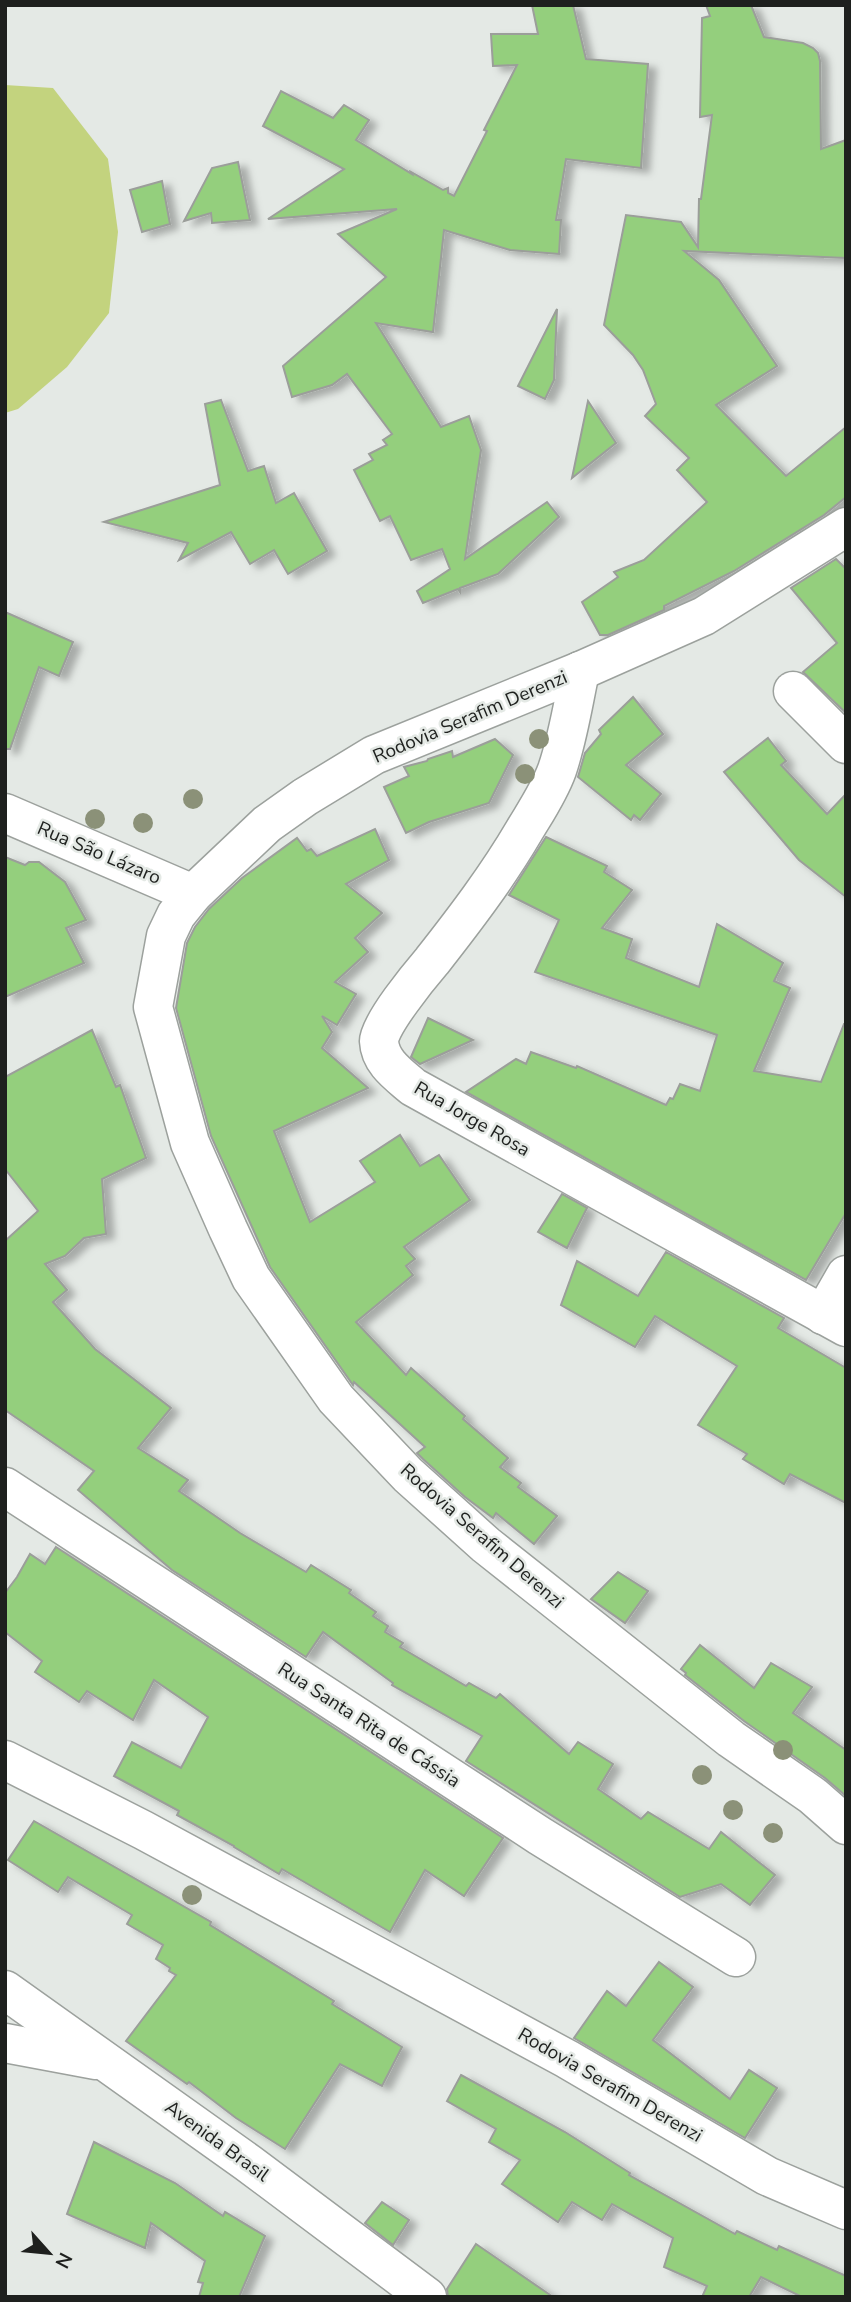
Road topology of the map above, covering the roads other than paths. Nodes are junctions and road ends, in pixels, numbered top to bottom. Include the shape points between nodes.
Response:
1 (846, 527) edge
2 (580, 671) junction
3 (793, 691) dead end
4 (846, 744) edge
5 (5, 813) edge
6 (193, 894) junction
7 (846, 1275) edge
8 (835, 1321) edge
9 (5, 1487) edge
10 (5, 1759) edge
11 (846, 1825) edge
12 (736, 1957) dead end
13 (5, 1990) edge
14 (5, 2043) edge
15 (109, 2062) junction
16 (846, 2210) edge
17 (427, 2297) edge

1 - 2 main road, Rodovia Serafim Derenzi via 704,616
2 - 6 main road, Rodovia Serafim Derenzi via 374,755 267,824
2 - 8 main road, Rua Jorge Rosa via 565,741 545,797 492,884 388,1021 379,1039 383,1058 413,1087
3 - 4 main road
5 - 6 main road, Rua São Lázaro
6 - 11 main road, Rodovia Serafim Derenzi via 166,936 153,1007 166,1056 190,1143 251,1278 328,1388 408,1475 486,1545
7 - 8 main road
9 - 12 main road, Rua Santa Rita de Cássia via 529,1829
10 - 16 main road, Rodovia Serafim Derenzi via 567,2059 767,2176
13 - 15 main road, Avenida Brasil
14 - 15 main road
15 - 17 main road, Avenida Brasil

